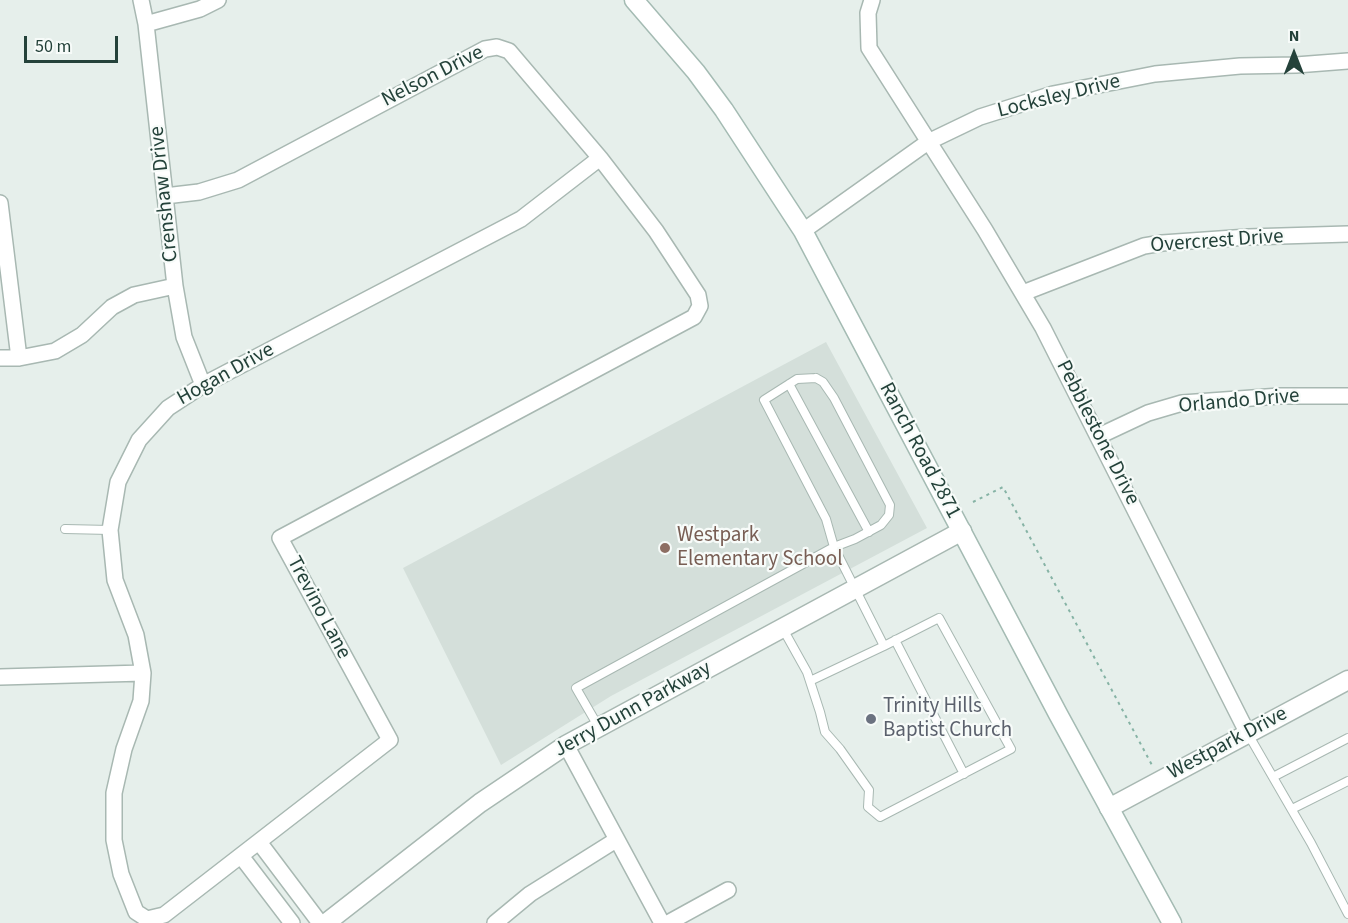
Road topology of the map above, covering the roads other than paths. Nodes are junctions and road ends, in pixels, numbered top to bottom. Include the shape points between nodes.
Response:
1 (141, 0) edge
2 (218, 0) edge
3 (634, 0) edge
4 (872, 0) edge
5 (146, 24) junction
6 (1348, 61) edge
7 (928, 142) junction
8 (600, 158) junction
9 (165, 196) junction
10 (0, 203) edge
11 (803, 231) junction
12 (1348, 234) edge
13 (175, 286) junction
14 (1023, 293) junction
15 (700, 306) joint
16 (0, 358) edge
17 (19, 358) junction
18 (789, 384) junction
19 (203, 385) junction
20 (1348, 396) edge
21 (1099, 436) junction
22 (65, 529) dead end
23 (110, 530) junction
24 (962, 531) junction
25 (869, 532) junction
26 (834, 547) junction
27 (855, 589) junction
28 (782, 628) junction
29 (895, 640) junction
30 (884, 646) junction
31 (143, 673) junction
32 (0, 677) edge
33 (1348, 680) edge
34 (810, 681) junction
35 (599, 727) junction
36 (1248, 734) junction
37 (1348, 738) edge
38 (566, 745) junction
39 (964, 774) junction
40 (1273, 777) junction
41 (1348, 781) edge
42 (1109, 808) junction
43 (1292, 809) junction
44 (616, 840) junction
45 (259, 842) junction
46 (241, 856) junction
47 (728, 890) dead end
48 (1348, 914) edge
49 (147, 919) joint
50 (292, 923) edge
51 (320, 923) edge
52 (326, 923) edge
53 (495, 923) edge
54 (662, 923) edge
55 (668, 923) edge
56 (1172, 923) edge

1 - 5 street, Crenshaw Drive
2 - 5 street
3 - 11 main road, Ranch Road 2871 via 710,91
4 - 7 street, Pebblestone Drive via 868,13 869,48
5 - 9 street, Crenshaw Drive
6 - 7 street, Locksley Drive via 1240,66 1132,78 1053,94 980,117
7 - 11 street, Locksley Drive
7 - 14 street, Pebblestone Drive
8 - 9 street, Nelson Drive via 509,51 497,47 485,49 238,180 199,192
8 - 15 street, Nelson Drive via 656,231 698,296
8 - 19 street, Hogan Drive via 521,219
9 - 13 street, Crenshaw Drive
10 - 17 street
11 - 24 main road, Ranch Road 2871
12 - 14 street, Overcrest Drive via 1144,246
13 - 17 street via 134,295 55,351
13 - 19 street, Crenshaw Drive via 184,337
14 - 21 street, Pebblestone Drive
15 - 45 street, Trevino Lane via 694,317 280,538 390,740
16 - 17 street
18 - 25 lane
18 - 25 lane via 797,379 816,378 834,398 890,505 889,515
18 - 26 lane via 764,400 826,519
19 - 23 street, Hogan Drive via 168,408 139,440 118,482
20 - 21 street, Orlando Drive via 1182,403 1148,413
21 - 36 street, Pebblestone Drive
22 - 23 lane
23 - 31 street, Hogan Drive via 115,580 136,635
24 - 27 main road, Jerry Dunn Parkway
24 - 42 main road, Ranch Road 2871
25 - 26 lane
26 - 27 lane
26 - 35 lane via 576,688
27 - 28 main road, Jerry Dunn Parkway
27 - 30 lane
28 - 34 lane
28 - 35 main road, Jerry Dunn Parkway
29 - 30 lane
29 - 39 lane
29 - 39 lane via 939,618 1011,749
30 - 34 lane
31 - 32 street
31 - 49 street, Hogan Drive via 141,701 114,793 114,840 121,874 136,912
33 - 36 main road, Westpark Drive
34 - 39 lane via 825,732 869,790 868,807 880,818
35 - 38 main road, Jerry Dunn Parkway
36 - 40 lane
36 - 42 main road, Westpark Drive
37 - 40 lane
38 - 44 street
38 - 52 main road, Jerry Dunn Parkway via 480,803
40 - 43 lane
41 - 43 lane
42 - 56 main road, Ranch Road 2871
43 - 48 lane
44 - 53 street via 530,894
44 - 54 street
45 - 46 street, Trevino Lane
45 - 51 street
46 - 49 street, Trevino Lane via 164,915
46 - 50 street
47 - 55 street

